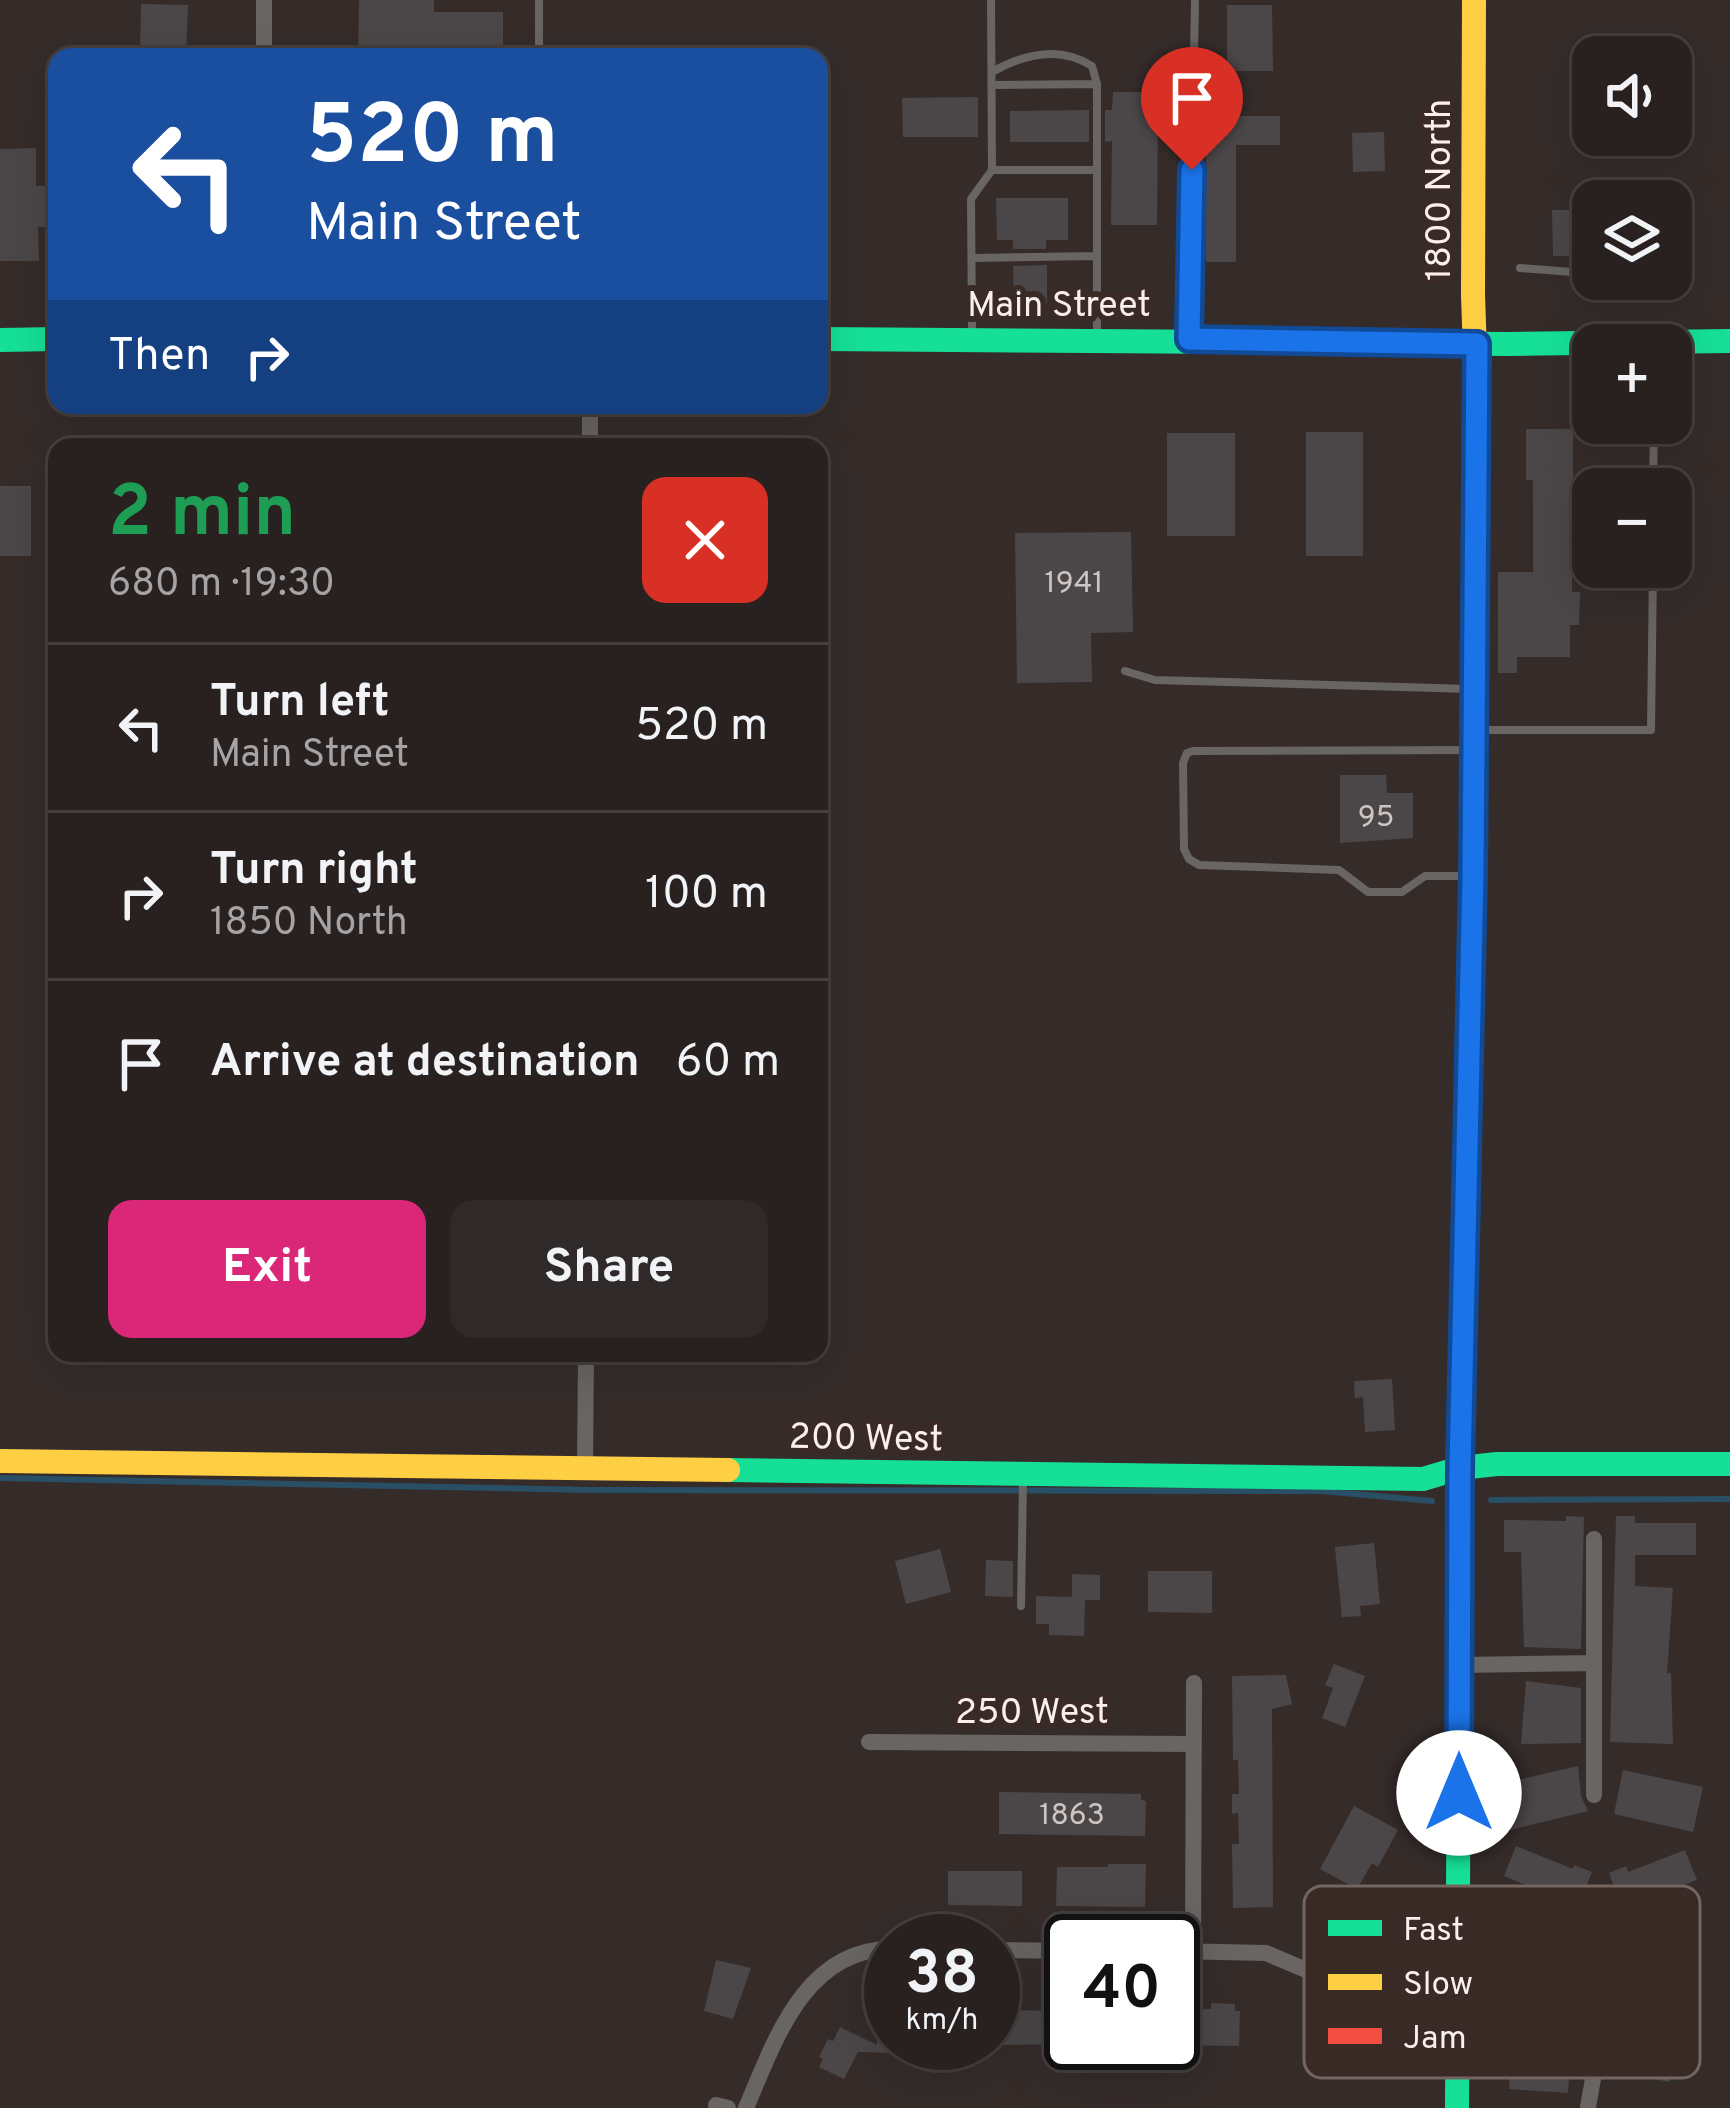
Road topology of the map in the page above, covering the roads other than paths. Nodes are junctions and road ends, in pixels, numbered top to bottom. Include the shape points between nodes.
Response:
1 (264, 0) edge
2 (539, 0) edge
3 (991, 0) edge
4 (1195, 0) edge
5 (1474, 0) edge
6 (264, 48) edge
7 (539, 48) edge
8 (992, 72) junction
9 (1097, 84) junction
10 (992, 86) junction
11 (992, 170) junction
12 (1097, 170) junction
13 (1097, 256) junction
14 (972, 258) junction
15 (1520, 268) dead end
16 (1572, 272) edge
17 (48, 339) edge
18 (828, 339) edge
19 (973, 339) junction
20 (1097, 339) junction
21 (1189, 339) junction
22 (0, 340) edge
23 (1730, 341) edge
24 (1692, 342) edge
25 (1477, 344) junction
26 (1572, 344) edge
27 (1653, 588) edge
28 (1126, 671) dead end
29 (1475, 689) junction
30 (1475, 740) junction
31 (1473, 876) junction
32 (586, 1362) edge
33 (0, 1461) edge
34 (1730, 1464) edge
35 (586, 1467) junction
36 (1460, 1468) junction
37 (1023, 1486) junction
38 (1594, 1539) dead end
39 (1021, 1606) dead end
40 (1594, 1664) junction
41 (1460, 1666) junction
42 (1194, 1683) dead end
43 (869, 1742) dead end
44 (1194, 1744) junction
45 (1594, 1795) dead end
46 (1458, 1886) edge
47 (1193, 1914) edge
48 (1200, 1952) edge
49 (864, 1955) edge
50 (1304, 1969) edge
51 (746, 2108) edge

1 - 6 street
2 - 7 lane
3 - 8 lane
4 - 21 lane
5 - 25 street, 1800 North
8 - 9 lane via 1022,55 1074,54 1092,66
8 - 10 lane
9 - 10 lane
9 - 12 lane
10 - 11 lane
11 - 12 lane
11 - 14 lane via 971,200
12 - 13 lane
13 - 14 lane
13 - 20 lane
14 - 19 lane
15 - 16 lane
17 - 22 street
18 - 19 street, Main Street
19 - 20 street, Main Street
20 - 21 street, Main Street
21 - 25 street, Main Street
23 - 24 street, Main Street
25 - 26 street, Main Street
25 - 29 street, 1800 North
27 - 30 lane via 1651,730
28 - 29 lane via 1155,680
29 - 30 street, 1800 North
30 - 31 street, 1800 North
30 - 31 lane via 1193,751 1184,763 1184,849 1198,866 1339,871 1368,892 1402,892 1425,876
31 - 36 street, 1800 North
32 - 35 street
33 - 35 street, 200 West
34 - 36 street, 200 West
35 - 37 street, 200 West
36 - 37 street, 200 West via 1423,1479
36 - 41 street, 1800 North
37 - 39 lane
38 - 40 street
40 - 41 street
40 - 45 street
41 - 46 street, 1800 North
42 - 44 street
43 - 44 street, 250 West
44 - 47 street
48 - 50 street via 1266,1953
49 - 51 street via 842,1960 812,1984 784,2022

